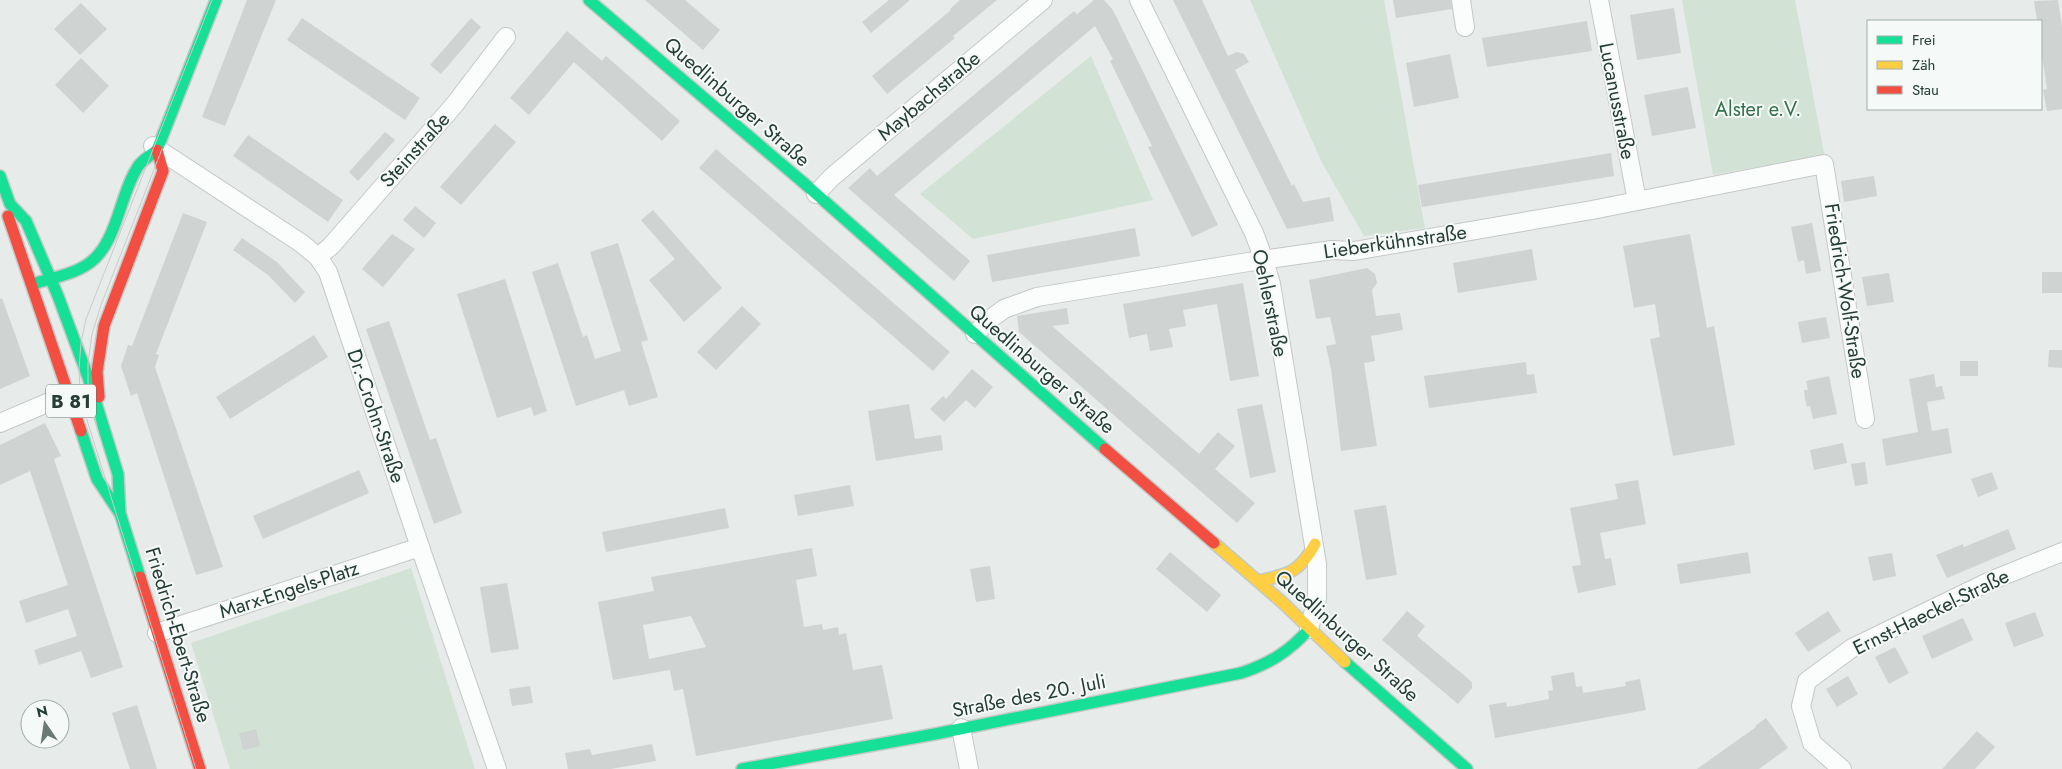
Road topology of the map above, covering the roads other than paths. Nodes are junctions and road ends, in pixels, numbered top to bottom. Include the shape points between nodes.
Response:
1 (216, 0) edge
2 (589, 0) edge
3 (1043, 0) edge
4 (1139, 0) edge
5 (1461, 0) edge
6 (1599, 0) edge
7 (1465, 27) dead end
8 (506, 37) dead end
9 (153, 147) junction
10 (1824, 164) joint
11 (0, 176) edge
12 (816, 194) junction
13 (1637, 201) junction
14 (10, 204) junction
15 (318, 257) junction
16 (1264, 260) junction
17 (50, 278) junction
18 (30, 285) junction
19 (975, 334) junction
20 (68, 394) junction
21 (100, 414) junction
22 (1865, 419) dead end
23 (0, 423) edge
24 (120, 513) junction
25 (1315, 544) junction
26 (420, 548) junction
27 (2062, 552) edge
28 (1258, 581) junction
29 (1309, 629) junction
30 (158, 633) junction
31 (961, 728) junction
32 (200, 769) edge
33 (498, 769) edge
34 (742, 769) edge
35 (969, 769) edge
36 (1467, 769) edge
37 (1842, 769) edge

1 - 9 main road
2 - 12 main road, Quedlinburger Straße
3 - 12 street, Maybachstraße via 832,177
4 - 16 street, Oehlerstraße via 1254,233
5 - 7 street
6 - 13 street, Lucanusstraße
8 - 15 street, Steinstraße via 455,104
9 - 15 street, Dr.-Crohn-Straße
9 - 17 main road via 140,164 123,198 102,250 93,261
9 - 21 main road via 164,171 102,333 97,372
10 - 13 street, Lieberkühnstraße
10 - 22 street, Friedrich-Wolf-Straße
11 - 14 main road, Friedrich-Ebert-Straße / B 81
12 - 19 main road, Quedlinburger Straße
13 - 16 street, Lieberkühnstraße via 1354,252 1332,250
14 - 17 main road, Friedrich-Ebert-Straße / B 81 via 26,222
14 - 18 main road, Friedrich-Ebert-Straße / B 81 via 7,218
15 - 26 street, Dr.-Crohn-Straße via 328,272
16 - 19 street, Lieberkühnstraße via 1037,297 1004,309
16 - 25 street, Oehlerstraße
17 - 18 main road
17 - 21 main road, Friedrich-Ebert-Straße / B 81
18 - 20 main road, Friedrich-Ebert-Straße / B 81
19 - 28 main road, Quedlinburger Straße
20 - 23 street
20 - 24 main road, Friedrich-Ebert-Straße / B 81 via 97,479
21 - 24 main road, Friedrich-Ebert-Straße / B 81 via 118,474
24 - 30 main road, Friedrich-Ebert-Straße / B 81
25 - 28 main road via 1306,562 1292,573
25 - 29 street, Oehlerstraße via 1318,599
26 - 30 street, Marx-Engels-Platz
26 - 33 street, Dr.-Crohn-Straße
27 - 37 street, Ernst-Haeckel-Straße via 1990,581 1852,648 1807,682 1801,706 1812,744
28 - 29 main road, Quedlinburger Straße
29 - 31 main road, Straße des 20. Juli via 1291,649 1276,659 1241,673
29 - 36 main road, Quedlinburger Straße
30 - 32 main road, Friedrich-Ebert-Straße / B 81
31 - 34 main road, Straße des 20. Juli
31 - 35 street

